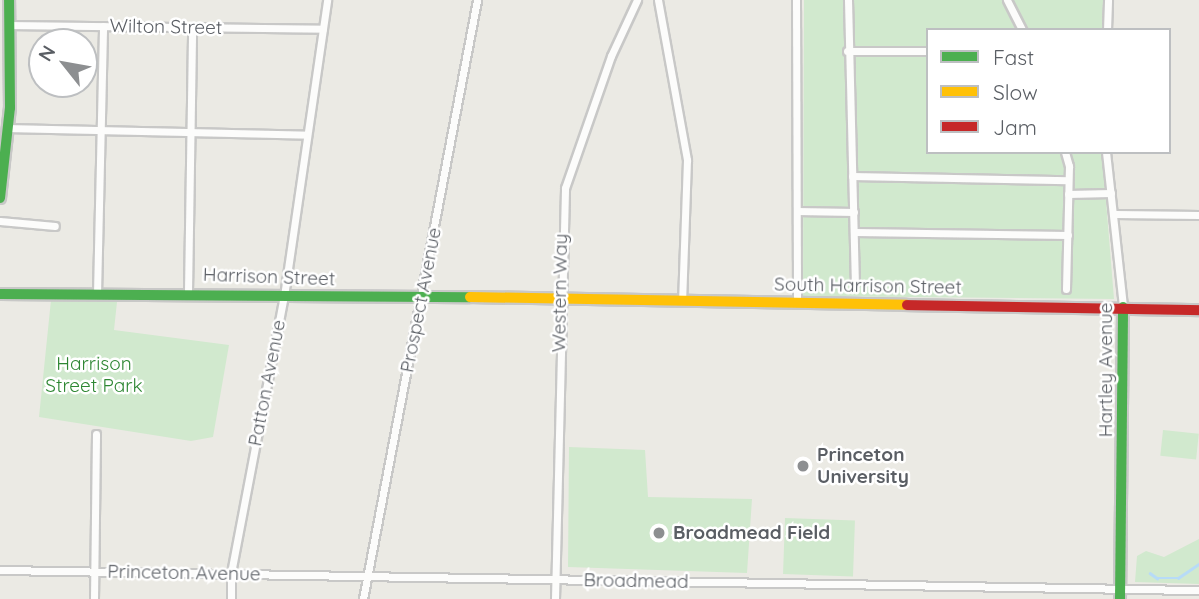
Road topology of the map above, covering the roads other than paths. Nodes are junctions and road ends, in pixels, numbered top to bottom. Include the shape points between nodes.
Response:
1 (9, 0) edge
2 (327, 0) edge
3 (477, 0) edge
4 (637, 0) edge
5 (658, 0) edge
6 (796, 0) edge
7 (848, 0) edge
8 (1007, 0) edge
9 (1108, 0) edge
10 (10, 25) junction
11 (103, 26) junction
12 (192, 27) junction
13 (1021, 28) edge
14 (1107, 28) edge
15 (323, 29) junction
16 (5, 44) edge
17 (847, 51) junction
18 (926, 51) edge
19 (9, 128) junction
20 (102, 130) junction
21 (190, 132) junction
22 (307, 135) junction
23 (1065, 154) edge
24 (1106, 154) edge
25 (852, 176) junction
26 (1068, 180) junction
27 (1111, 193) junction
28 (1068, 194) junction
29 (0, 198) edge
30 (797, 211) junction
31 (854, 212) junction
32 (1115, 214) junction
33 (1199, 215) edge
34 (0, 221) edge
35 (55, 226) dead end
36 (855, 232) junction
37 (1068, 235) junction
38 (855, 282) dead end
39 (1066, 289) dead end
40 (188, 292) junction
41 (0, 294) edge
42 (97, 294) junction
43 (284, 296) junction
44 (422, 297) junction
45 (537, 299) joint
46 (559, 299) junction
47 (682, 300) junction
48 (797, 302) junction
49 (1123, 307) junction
50 (1199, 310) edge
51 (96, 434) dead end
52 (0, 570) edge
53 (94, 571) junction
54 (231, 573) junction
55 (368, 575) junction
56 (556, 579) junction
57 (1199, 590) edge
58 (1121, 594) edge
59 (94, 599) edge
60 (231, 599) edge
61 (363, 599) edge
62 (555, 599) edge

1 - 10 street
2 - 15 street, Patton Avenue
3 - 44 street, Prospect Avenue
4 - 46 street, Western Way via 570,167 563,208
5 - 47 street via 686,146
6 - 30 street
7 - 17 street
8 - 13 street
9 - 14 street
10 - 11 street, Wilton Street
10 - 16 street
11 - 12 street, Wilton Street
11 - 20 street
12 - 15 street, Wilton Street
12 - 21 street
15 - 22 street, Patton Avenue
16 - 19 street
17 - 18 street
17 - 25 street
19 - 20 street
19 - 29 street
20 - 21 street
20 - 42 street
21 - 22 street
21 - 40 street
22 - 43 street, Patton Avenue
23 - 26 street
24 - 27 street, Hartley Avenue
25 - 26 street
25 - 31 street
26 - 28 street
27 - 28 street
27 - 32 street, Hartley Avenue
28 - 37 street
30 - 31 street
30 - 48 street
31 - 36 street
32 - 33 street
32 - 49 street, Hartley Avenue
34 - 35 street
36 - 37 street
36 - 38 street
37 - 39 street
40 - 42 street, Harrison Street
40 - 43 street, Harrison Street
41 - 42 street, Harrison Street
43 - 44 street, Harrison Street
43 - 54 street, Patton Avenue
44 - 45 street, Harrison Street
44 - 55 street, Prospect Avenue
45 - 46 street, South Harrison Street
46 - 47 street, South Harrison Street
46 - 56 street, Western Way
47 - 48 street, South Harrison Street
48 - 49 street, South Harrison Street
49 - 50 street, South Harrison Street
49 - 58 street, Hartley Avenue
51 - 53 street
52 - 53 street, Princeton Avenue
53 - 54 street, Princeton Avenue
53 - 59 street
54 - 55 street, Princeton Avenue
54 - 60 street, Patton Avenue
55 - 56 street, Broadmead
55 - 61 street, Prospect Avenue
56 - 58 street, Broadmead
56 - 62 street, Western Way
57 - 58 street, Broadmead

